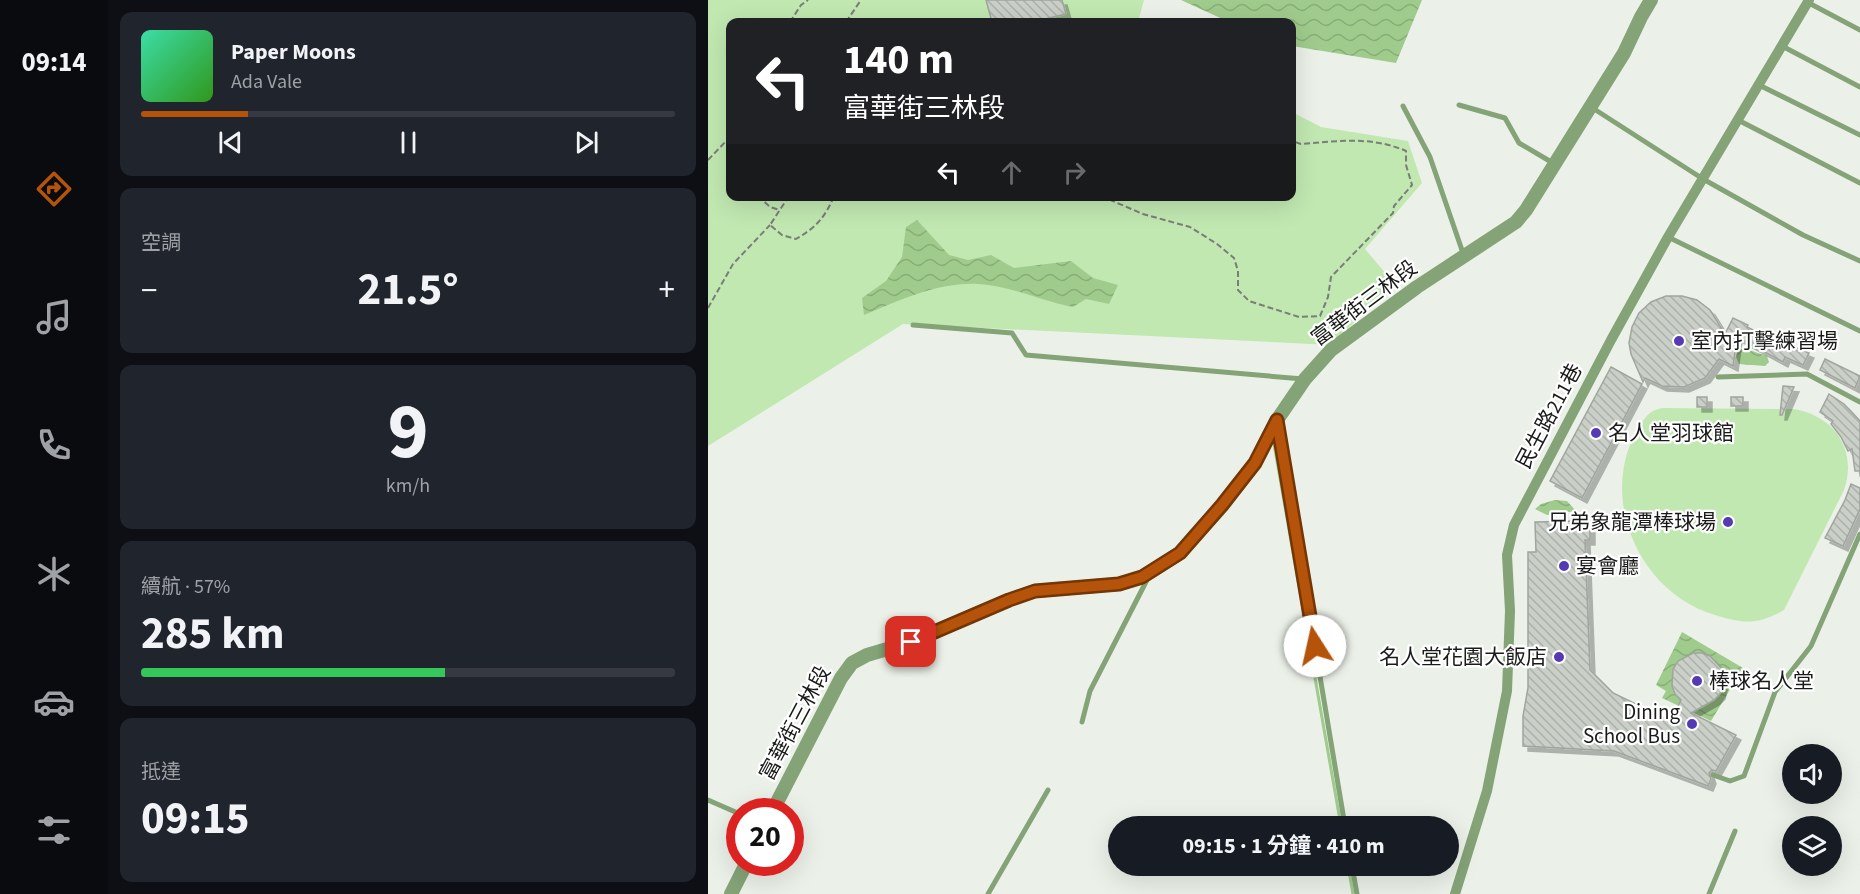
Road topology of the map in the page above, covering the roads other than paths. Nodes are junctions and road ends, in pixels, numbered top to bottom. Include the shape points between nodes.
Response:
1 (1651, 0) edge
2 (1808, 1) edge
3 (1860, 30) edge
4 (1782, 46) junction
5 (1758, 85) junction
6 (1860, 87) edge
7 (1459, 105) dead end
8 (1403, 106) dead end
9 (1590, 107) junction
10 (1737, 120) junction
11 (1860, 135) edge
12 (1554, 164) junction
13 (1703, 178) junction
14 (1860, 183) edge
15 (1668, 237) junction
16 (1464, 257) junction
17 (1860, 261) edge
18 (913, 325) dead end
19 (1860, 331) edge
20 (1718, 377) dead end
21 (1305, 379) junction
22 (1860, 402) edge
23 (1277, 420) junction
24 (1860, 534) edge
25 (1152, 571) junction
26 (1082, 722) dead end
27 (1713, 775) dead end
28 (1048, 790) dead end
29 (779, 798) edge
30 (708, 800) edge
31 (726, 808) edge
32 (1344, 816) edge
33 (1735, 831) dead end
34 (740, 876) edge
35 (1354, 876) edge
36 (1457, 893) edge
37 (731, 894) edge
38 (988, 894) edge
39 (1357, 894) edge
40 (1709, 894) edge

1 - 9 street, 富華街三林段
2 - 3 lane
2 - 4 street, 民生路211巷
4 - 5 street, 民生路211巷
4 - 6 lane
5 - 10 street, 民生路211巷
5 - 11 lane
7 - 12 lane via 1505,118 1519,143
8 - 16 lane via 1430,157
9 - 12 street, 富華街三林段
9 - 13 lane
10 - 13 street, 民生路211巷
10 - 14 lane
12 - 16 street, 富華街三林段 via 1516,222
13 - 15 street, 民生路211巷
13 - 17 lane via 1803,235
15 - 19 lane
15 - 36 street, 民生路211巷 via 1514,525 1507,555 1510,611 1506,691 1487,791
16 - 21 street, 富華街三林段 via 1331,350
18 - 21 lane via 1012,333 1026,355
20 - 22 lane via 1807,374
21 - 23 street, 富華街三林段
23 - 25 street, 富華街三林段 via 1255,463 1222,505 1180,553
23 - 32 lane
24 - 27 lane via 1811,646 1775,692 1744,776 1730,781
25 - 26 lane via 1090,690
25 - 29 street, 富華街三林段 via 1119,584 1035,591 852,663
28 - 38 lane
30 - 31 lane
33 - 40 lane
34 - 37 street
35 - 39 lane

